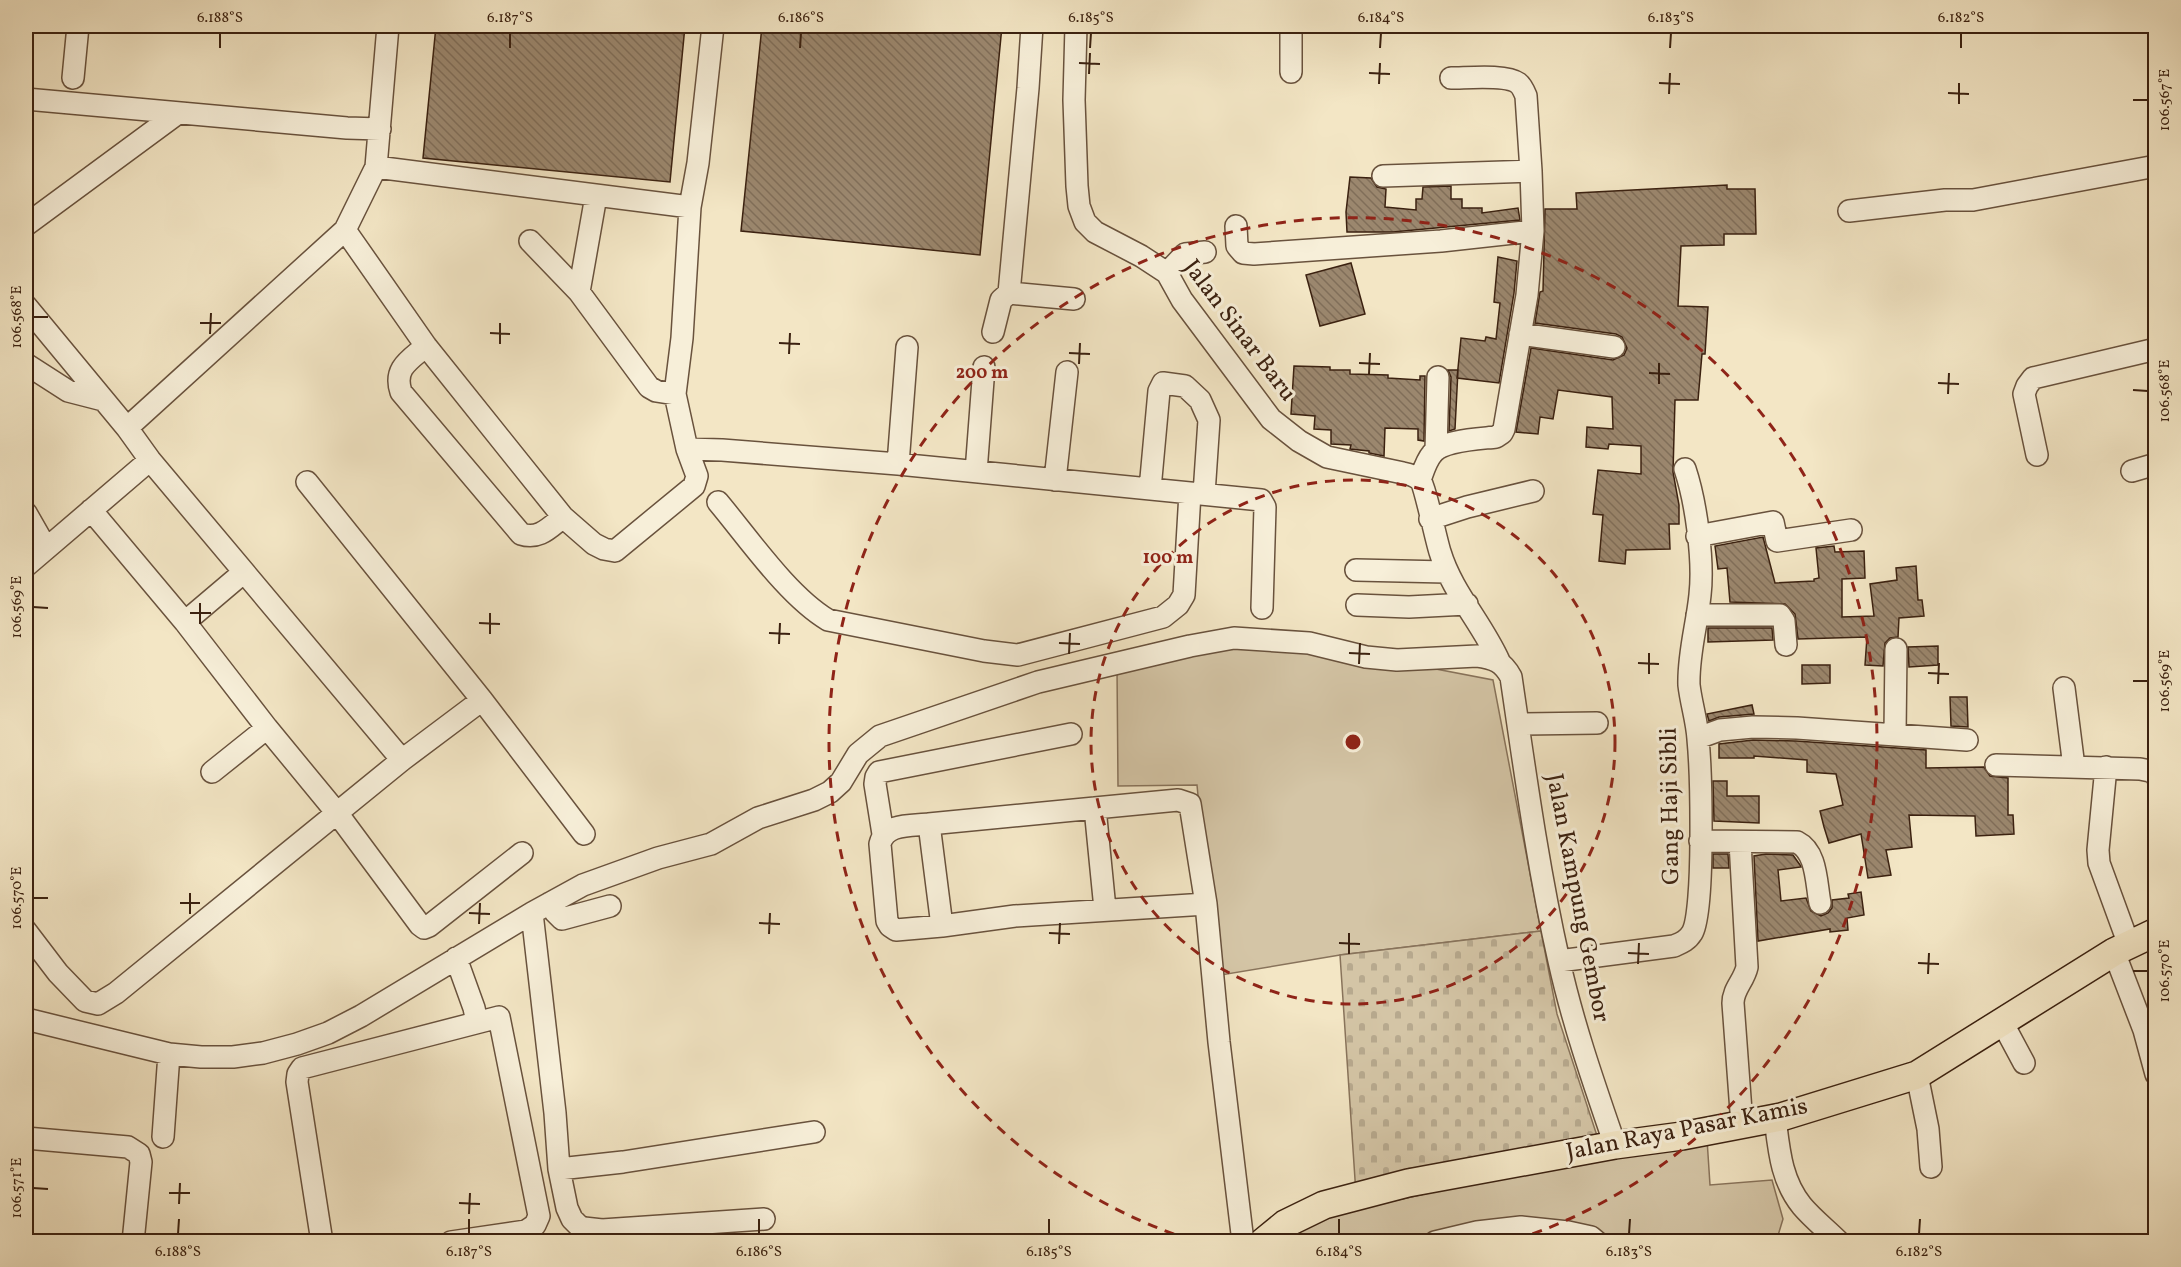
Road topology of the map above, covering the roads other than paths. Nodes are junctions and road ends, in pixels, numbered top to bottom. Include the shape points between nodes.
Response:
1 (78, 26) edge
2 (388, 26) edge
3 (712, 26) edge
4 (1032, 26) edge
5 (1076, 26) edge
6 (1291, 26) edge
7 (1291, 72) dead end
8 (74, 78) dead end
9 (1451, 78) dead end
10 (26, 99) edge
11 (178, 113) junction
12 (380, 129) junction
13 (2156, 166) edge
14 (376, 167) junction
15 (1531, 171) junction
16 (1383, 176) dead end
17 (596, 196) junction
18 (690, 207) junction
19 (1849, 211) dead end
20 (26, 225) edge
21 (1236, 226) dead end
22 (345, 230) junction
23 (1533, 231) junction
24 (530, 241) dead end
25 (1205, 252) dead end
26 (1167, 273) junction
27 (579, 292) junction
28 (1009, 293) junction
29 (1074, 299) dead end
30 (26, 306) edge
31 (993, 332) dead end
32 (1520, 334) junction
33 (426, 346) junction
34 (907, 347) dead end
35 (1614, 347) dead end
36 (2156, 349) edge
37 (26, 364) edge
38 (984, 367) dead end
39 (1067, 372) dead end
40 (1438, 377) dead end
41 (675, 394) junction
42 (103, 400) junction
43 (127, 428) junction
44 (687, 449) junction
45 (1436, 450) junction
46 (2037, 454) dead end
47 (150, 460) junction
48 (898, 464) junction
49 (2156, 464) edge
50 (1685, 469) dead end
51 (2132, 471) dead end
52 (976, 472) junction
53 (1055, 480) junction
54 (1420, 480) junction
55 (307, 482) dead end
56 (1150, 489) junction
57 (1533, 491) dead end
58 (1197, 494) junction
59 (718, 502) dead end
60 (91, 510) junction
61 (26, 513) edge
62 (563, 517) junction
63 (1430, 519) junction
64 (1851, 530) dead end
65 (1698, 536) junction
66 (46, 548) junction
67 (26, 566) edge
68 (1356, 570) dead end
69 (244, 572) junction
70 (1446, 572) junction
71 (1467, 604) junction
72 (1357, 605) dead end
73 (1262, 608) dead end
74 (1697, 615) junction
75 (185, 622) junction
76 (1786, 645) dead end
77 (1896, 649) dead end
78 (1499, 661) junction
79 (2064, 687) dead end
80 (482, 700) junction
81 (1597, 723) dead end
82 (1518, 724) junction
83 (267, 728) junction
84 (1071, 734) dead end
85 (1895, 734) junction
86 (1698, 738) junction
87 (1967, 740) dead end
88 (402, 760) junction
89 (1996, 765) dead end
90 (2074, 766) junction
91 (2106, 767) junction
92 (212, 772) dead end
93 (2156, 775) edge
94 (1095, 808) junction
95 (337, 813) junction
96 (929, 824) junction
97 (584, 834) dead end
98 (883, 834) junction
99 (1700, 842) junction
100 (1740, 842) junction
101 (522, 854) dead end
102 (1820, 903) dead end
103 (1206, 904) junction
104 (610, 906) dead end
105 (541, 908) junction
106 (1105, 909) junction
107 (942, 926) junction
108 (26, 931) edge
109 (2156, 932) edge
110 (2122, 949) junction
111 (456, 958) junction
112 (1559, 961) junction
113 (26, 1018) edge
114 (477, 1022) junction
115 (2002, 1022) junction
116 (169, 1054) junction
117 (2024, 1063) dead end
118 (2156, 1074) edge
119 (1917, 1075) junction
120 (1775, 1118) junction
121 (1742, 1125) junction
122 (814, 1132) dead end
123 (163, 1137) dead end
124 (26, 1138) edge
125 (1615, 1144) junction
126 (1931, 1167) dead end
127 (559, 1169) junction
128 (764, 1219) dead end
129 (133, 1242) edge
130 (322, 1242) edge
131 (451, 1242) edge
132 (1242, 1242) edge
133 (1263, 1242) edge
134 (1435, 1242) edge
135 (1597, 1242) edge
136 (1839, 1242) edge

1 - 8 street
2 - 12 street
3 - 18 street
4 - 28 street
5 - 26 street, Jalan Sinar Baru via 1074,100 1079,206 1085,222 1095,232
6 - 7 street
9 - 15 street via 1509,79 1521,85 1526,96
10 - 11 street
11 - 12 street
11 - 20 street
12 - 14 street
13 - 19 street via 1973,200
14 - 17 street
14 - 22 street
15 - 16 street
15 - 23 street
17 - 18 street
17 - 27 street
18 - 41 street
21 - 23 street via 1237,246 1243,253 1254,255
22 - 33 street
22 - 43 street
23 - 32 street
24 - 27 street
25 - 26 street via 1185,254
26 - 54 street, Jalan Sinar Baru via 1182,300 1271,419 1299,441 1328,456
27 - 41 street via 649,387
28 - 29 street
28 - 31 street via 1001,300
30 - 42 street
32 - 35 street
32 - 45 street via 1502,433 1447,444
33 - 62 street
33 - 62 street via 400,370 397,380 401,392 521,534 540,535
34 - 48 street
36 - 46 street via 2033,378 2025,394
37 - 42 street via 68,391
38 - 52 street
39 - 53 street
40 - 45 street
41 - 44 street
42 - 43 street
43 - 47 street
44 - 48 street
44 - 62 street via 697,476 694,486 615,551 594,544
45 - 54 street
47 - 60 street
47 - 69 street
48 - 52 street
49 - 51 street
50 - 65 street, Gang Haji Sibli via 1693,494
52 - 53 street
53 - 56 street
54 - 63 street
55 - 80 street
56 - 58 street
56 - 58 street via 1163,382 1185,386 1200,400 1209,420
57 - 63 street
58 - 59 street via 1184,595 1178,605 1163,616 1018,655 828,620 810,609
58 - 73 street via 1261,500 1265,507
60 - 66 street
60 - 75 street
61 - 66 street
63 - 70 street
64 - 65 street via 1777,541 1773,522
65 - 74 street, Gang Haji Sibli via 1702,574
66 - 67 street
68 - 70 street
69 - 75 street
69 - 88 street
70 - 71 street
71 - 72 street
71 - 78 street
74 - 76 street via 1780,615
74 - 86 street, Gang Haji Sibli via 1689,685
75 - 83 street
77 - 85 street
78 - 82 street, Jalan Kampung Gembor via 1511,677
78 - 105 street via 1477,656 1397,660 1309,643 1234,638 1038,682 880,736 858,754 830,792 758,818 711,843 583,885
79 - 90 street
80 - 88 street
80 - 97 street
81 - 82 street
82 - 112 street, Jalan Kampung Gembor
83 - 92 street
83 - 95 street
84 - 98 street via 879,772 875,784
85 - 86 street via 1753,727 1720,729
85 - 87 street
86 - 99 street, Gang Haji Sibli
88 - 95 street
89 - 90 street
90 - 91 street
91 - 93 street via 2146,770
91 - 110 street via 2099,863
94 - 96 street
94 - 103 street via 1178,800 1190,804
94 - 106 street
95 - 101 street via 424,928
95 - 108 street via 98,1004 85,1001
96 - 98 street via 890,829
96 - 107 street
98 - 107 street via 880,844 890,926 901,930
99 - 100 street
99 - 112 street, Gang Haji Sibli via 1698,915 1693,932 1685,941 1674,946
100 - 102 street via 1797,842 1804,846 1811,855
100 - 121 street via 1747,967 1734,991 1733,1004
103 - 106 street
103 - 132 street
104 - 105 street via 562,919
105 - 111 street
105 - 127 street
106 - 107 street
109 - 110 main road, Jalan Raya Pasar Kamis
110 - 115 main road, Jalan Raya Pasar Kamis
110 - 118 street
111 - 114 street
111 - 116 street via 361,1016 297,1044 233,1057
112 - 125 street, Jalan Kampung Gembor via 1585,1059
113 - 116 street
114 - 130 street via 302,1068 297,1082
114 - 131 street via 499,1017 538,1216 535,1225 526,1231
115 - 117 street
115 - 119 main road, Jalan Raya Pasar Kamis
116 - 123 street
119 - 120 main road, Jalan Raya Pasar Kamis
119 - 126 street
120 - 121 main road, Jalan Raya Pasar Kamis
120 - 136 street via 1779,1155 1793,1193
121 - 125 main road, Jalan Raya Pasar Kamis
122 - 127 street
124 - 129 street via 128,1147 139,1154
125 - 133 main road, Jalan Raya Pasar Kamis via 1408,1184 1324,1205 1285,1224
127 - 128 street via 567,1208 572,1219 584,1228
134 - 135 street via 1521,1227 1568,1232

